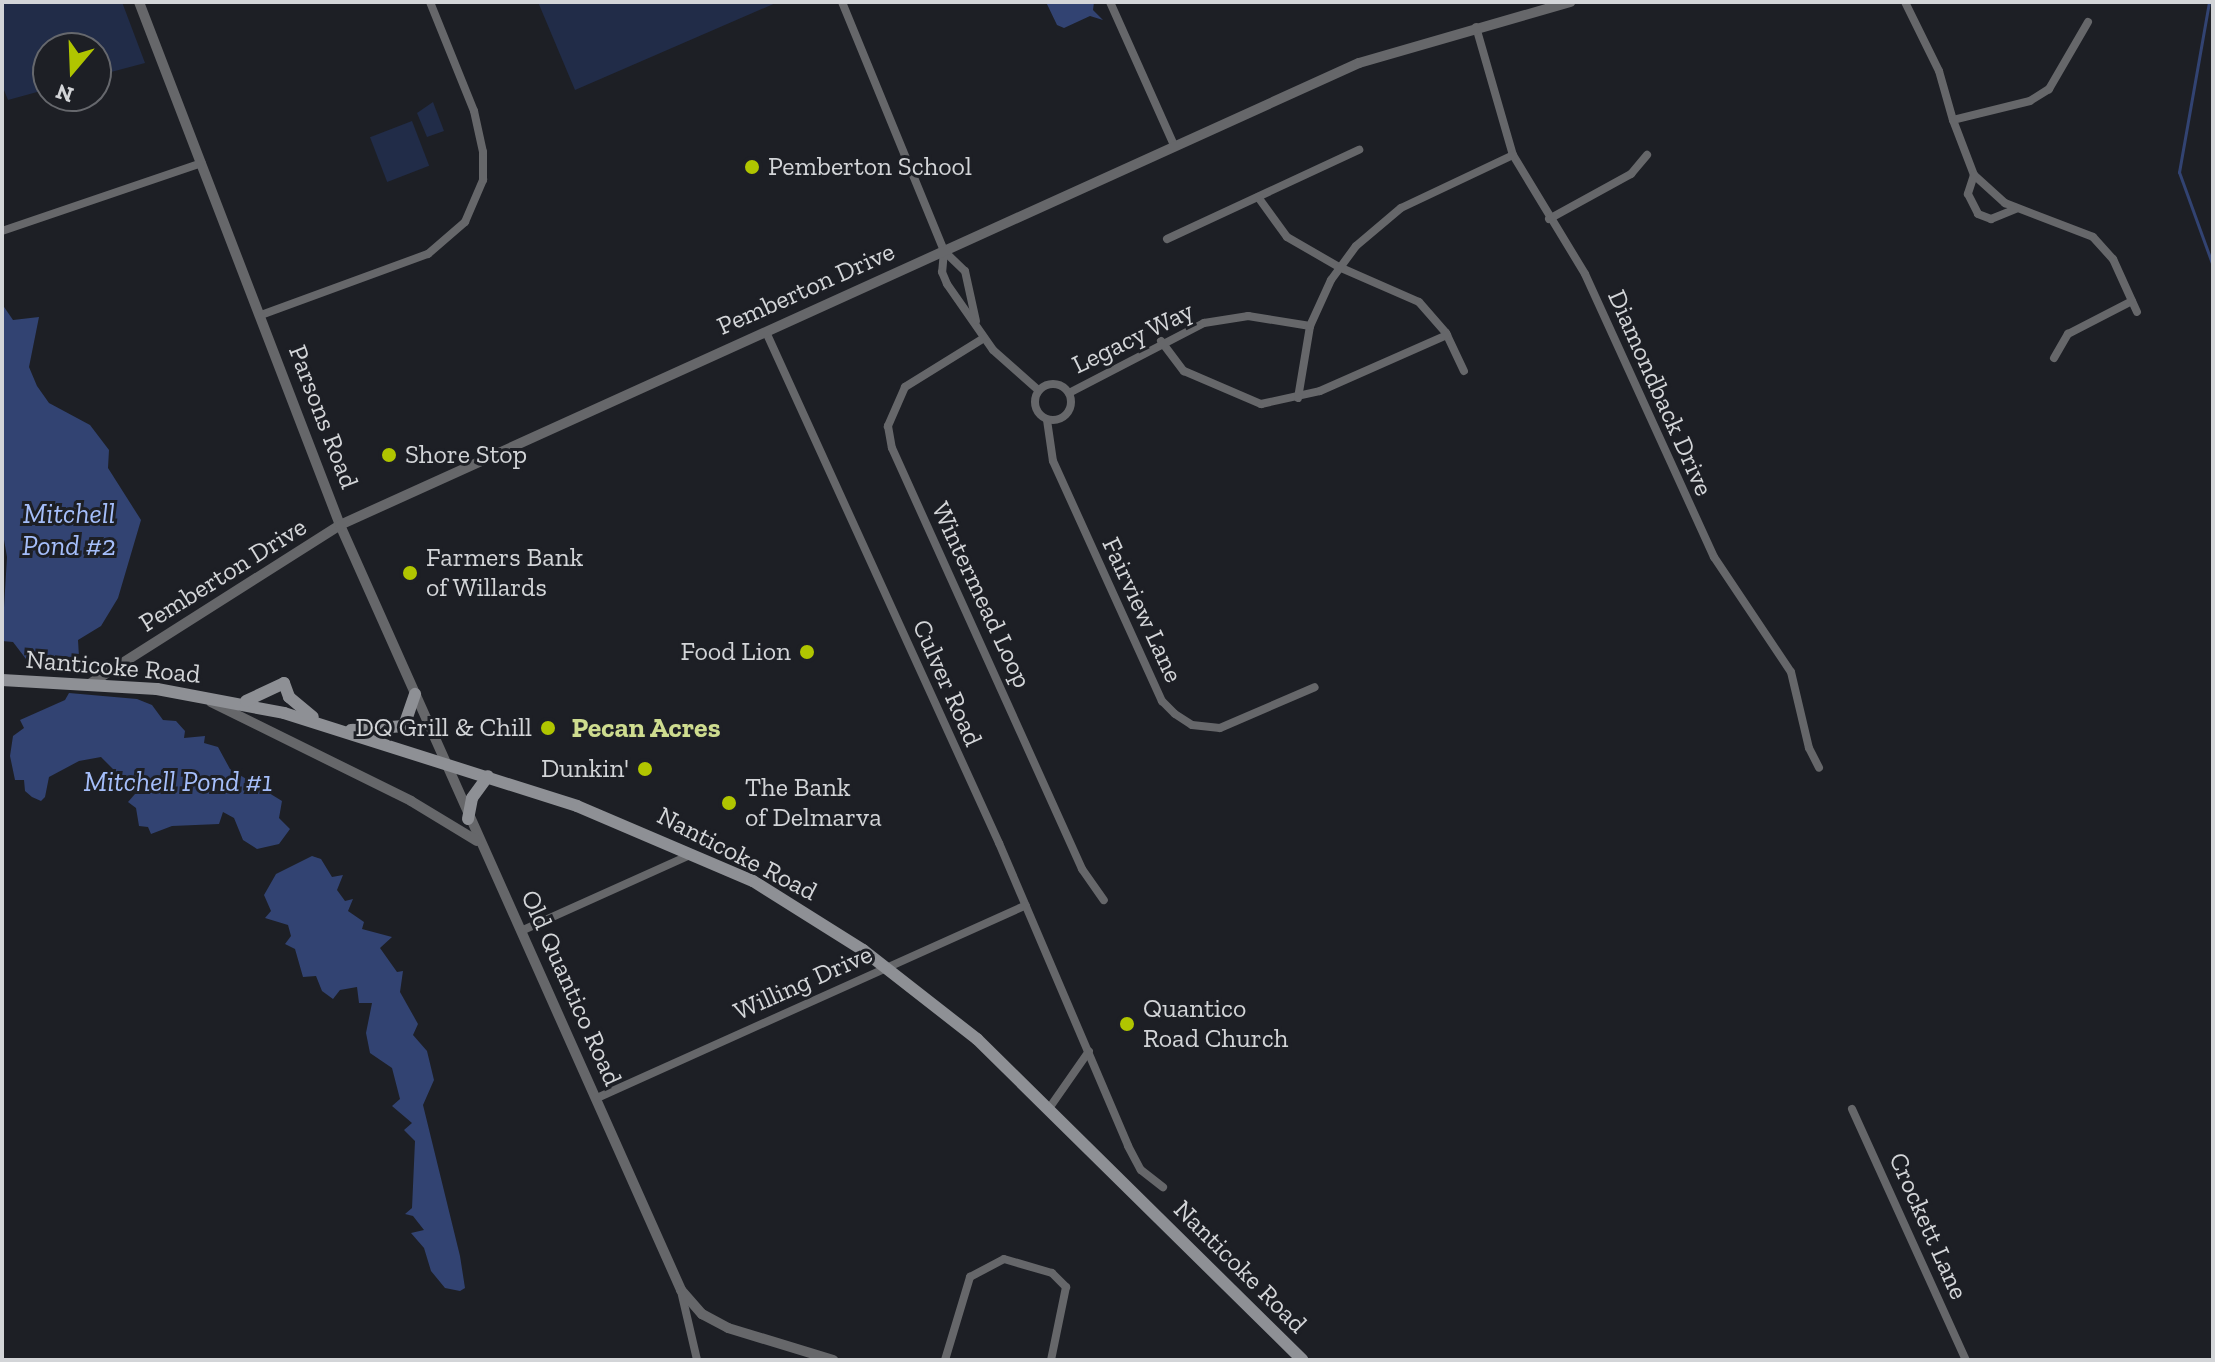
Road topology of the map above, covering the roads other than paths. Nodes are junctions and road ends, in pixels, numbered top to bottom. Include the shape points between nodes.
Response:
1 (139, 2) edge
2 (430, 2) edge
3 (842, 2) edge
4 (1110, 2) edge
5 (1570, 2) edge
6 (1905, 2) edge
7 (2088, 22) dead end
8 (1476, 27) junction
9 (1953, 120) junction
10 (1174, 145) junction
11 (1359, 150) dead end
12 (1513, 155) junction
13 (1647, 155) dead end
14 (202, 163) junction
15 (1974, 175) junction
16 (1258, 197) junction
17 (2016, 209) junction
18 (1549, 219) junction
19 (2, 231) edge
20 (1167, 239) dead end
21 (944, 251) junction
22 (1339, 267) junction
23 (2132, 301) junction
24 (2137, 312) dead end
25 (261, 315) junction
26 (976, 322) junction
27 (1310, 326) junction
28 (766, 332) junction
29 (1447, 335) junction
30 (984, 338) junction
31 (1161, 341) junction
32 (2054, 358) dead end
33 (1464, 371) dead end
34 (1038, 390) junction
35 (1069, 393) junction
36 (1298, 398) junction
37 (1047, 420) junction
38 (340, 525) junction
39 (2, 680) edge
40 (91, 683) junction
41 (1315, 687) dead end
42 (415, 694) junction
43 (195, 695) junction
44 (235, 702) junction
45 (322, 723) junction
46 (347, 731) junction
47 (442, 760) junction
48 (1819, 768) dead end
49 (488, 776) junction
50 (468, 819) junction
51 (479, 842) junction
52 (694, 853) junction
53 (1104, 900) dead end
54 (1026, 905) junction
55 (521, 931) junction
56 (888, 968) junction
57 (1089, 1051) junction
58 (597, 1098) junction
59 (1050, 1107) junction
60 (1852, 1109) dead end
61 (1163, 1187) dead end
62 (681, 1290) junction
63 (697, 1360) edge
64 (833, 1360) edge
65 (945, 1360) edge
66 (1051, 1360) edge
67 (1302, 1360) edge
68 (1966, 1360) edge

1 - 14 street, Parsons Road
2 - 25 street via 474,111 483,152 483,180 465,222 428,254
3 - 21 street
4 - 10 street
5 - 8 street, Pemberton Drive
6 - 9 street via 1939,71
7 - 9 street via 2049,89 2030,101
8 - 10 street, Pemberton Drive via 1363,61
8 - 12 street, Diamondback Drive
9 - 15 street
10 - 21 street, Pemberton Drive
11 - 16 street
12 - 18 street, Diamondback Drive
12 - 22 street via 1389,215
13 - 18 street via 1631,174
14 - 19 street
14 - 25 street, Parsons Road
15 - 17 street
15 - 17 street via 1968,194 1978,214 1991,219
16 - 20 street
16 - 22 street via 1287,237
17 - 23 street via 2093,237 2113,259
18 - 48 street, Diamondback Drive via 1585,274 1714,557 1785,660
21 - 26 street via 965,271
21 - 26 street via 947,284
21 - 28 street, Pemberton Drive
22 - 27 street
22 - 29 street via 1419,302
23 - 24 street
23 - 32 street via 2068,334
25 - 38 street, Parsons Road
26 - 30 street
27 - 31 street, Legacy Way via 1262,316 1232,318 1191,327
27 - 36 street
28 - 38 street, Pemberton Drive
28 - 54 street, Culver Road
29 - 33 street
29 - 36 street
30 - 34 street via 1010,369
30 - 53 street, Wintermead Loop via 905,387 888,426 892,448 1082,869
31 - 35 street, Legacy Way
31 - 36 street via 1184,371 1233,393 1261,404
34 - 35 street via 1054,384
34 - 37 street via 1035,407
35 - 37 street via 1068,413
37 - 41 street, Fairview Lane via 1053,461 1162,701 1175,714 1192,725 1220,728
38 - 40 street, Pemberton Drive
38 - 42 street, Parsons Road
39 - 40 main road, Nanticoke Road
40 - 43 main road, Nanticoke Road
42 - 46 main road via 404,726
42 - 47 street, Parsons Road
43 - 44 main road, Nanticoke Road
43 - 51 street
44 - 45 main road, Nanticoke Road
44 - 45 main road via 251,701 284,683 298,707
45 - 46 main road, Nanticoke Road
46 - 47 main road, Nanticoke Road
47 - 49 main road, Nanticoke Road
47 - 50 street, Parsons Road
49 - 50 main road via 472,798
49 - 52 main road, Nanticoke Road
50 - 51 street, Parsons Road
51 - 55 street, Old Quantico Road
52 - 55 street
52 - 56 main road, Nanticoke Road via 808,913
54 - 56 street, Willing Drive
54 - 57 street, Culver Road
55 - 58 street, Old Quantico Road
56 - 58 street, Willing Drive
56 - 59 main road, Nanticoke Road via 954,1019
57 - 59 street
57 - 61 street, Culver Road via 1141,1170
58 - 62 street, Old Quantico Road
59 - 67 main road, Nanticoke Road
60 - 68 street, Crockett Lane
62 - 63 street
62 - 64 street, Old Quantico Road via 702,1314 728,1328
65 - 66 street via 970,1277 1004,1259 1052,1273 1066,1287

